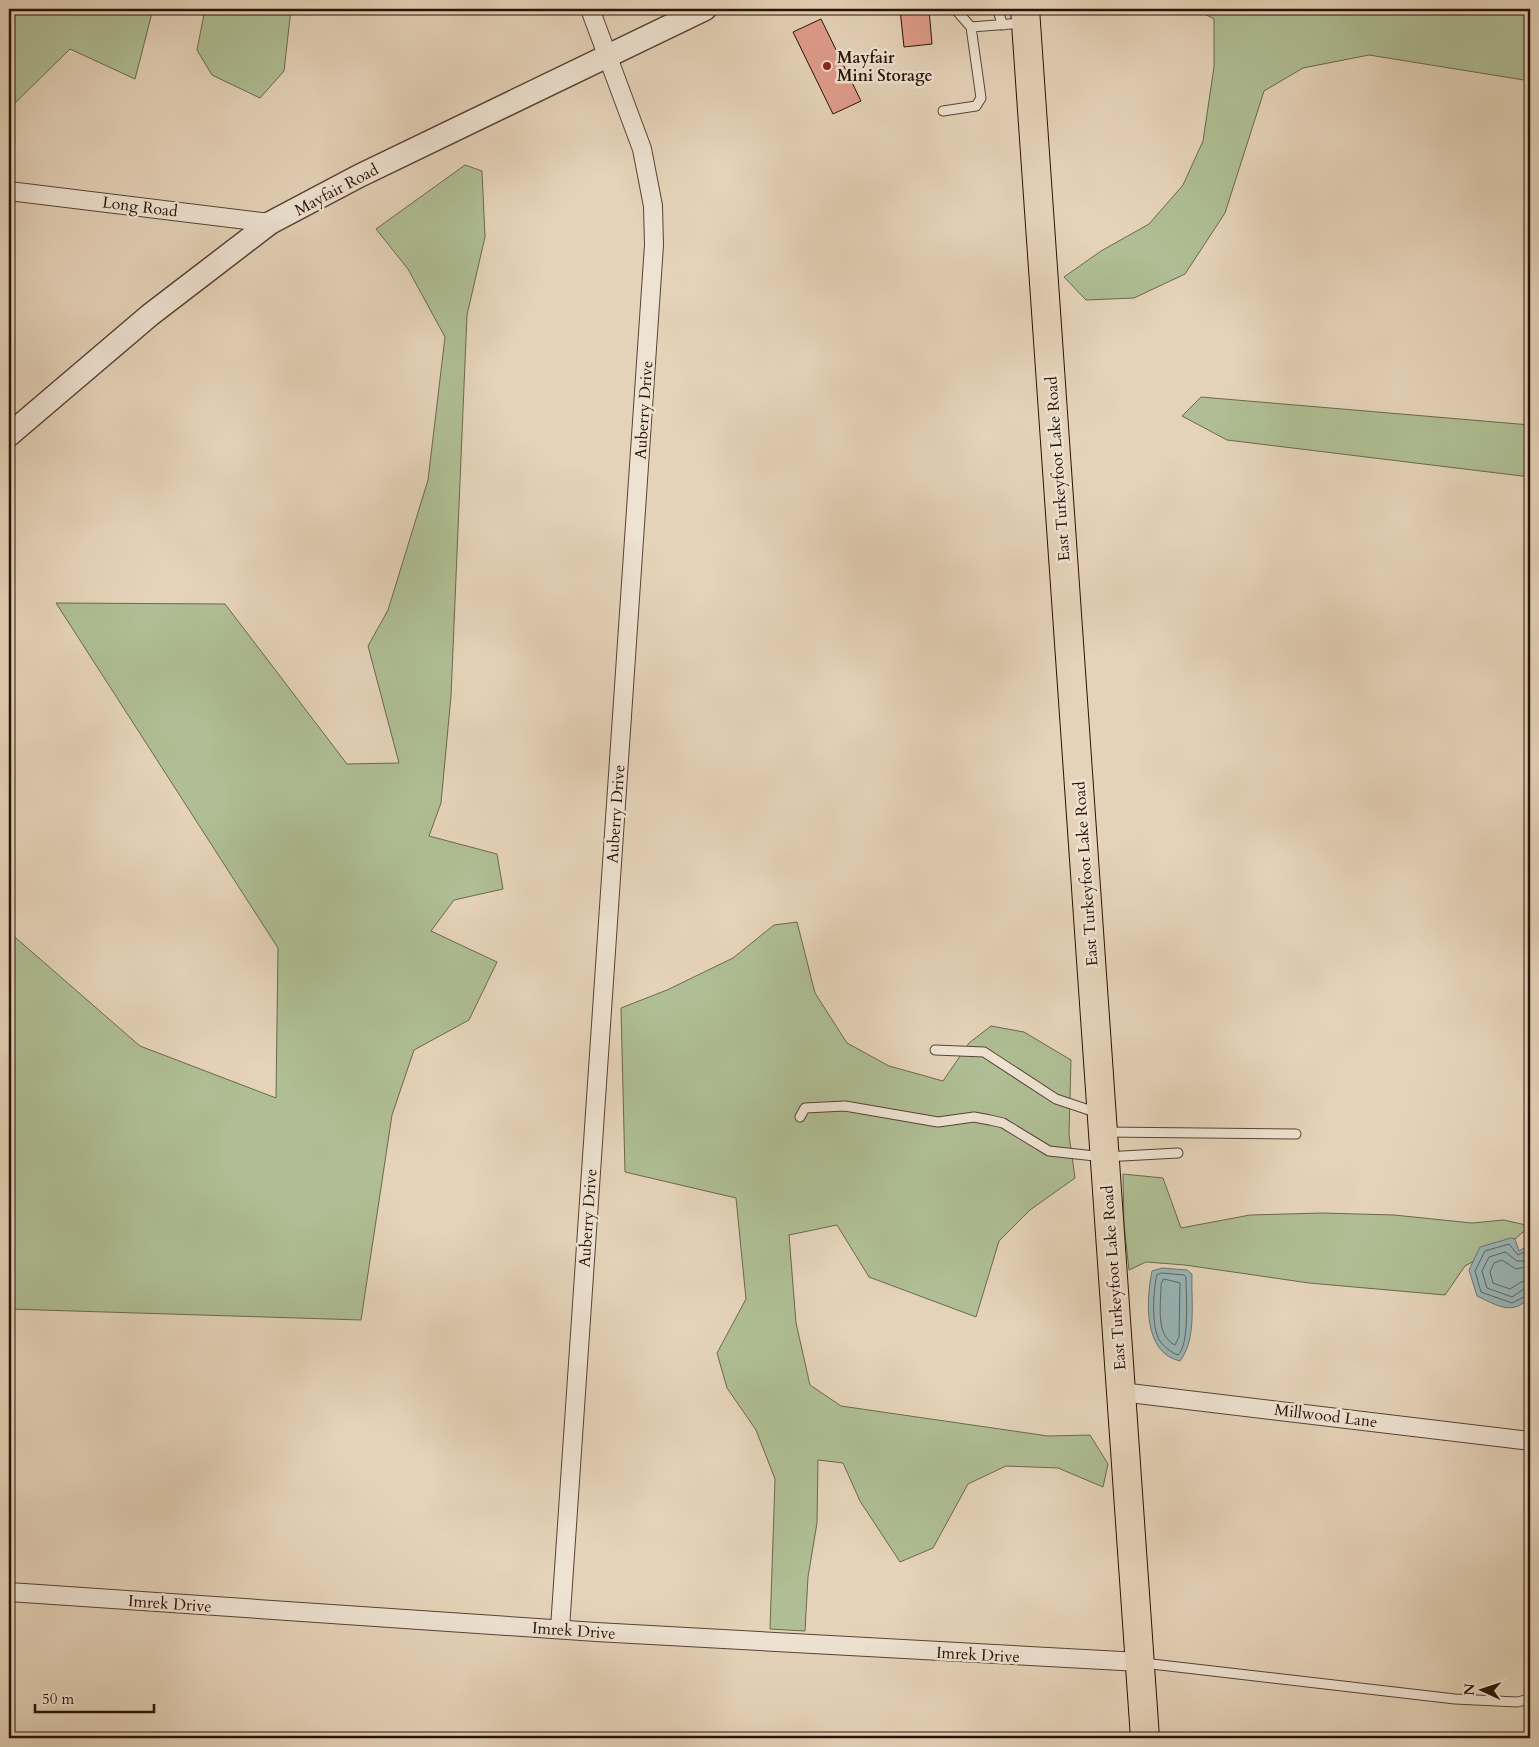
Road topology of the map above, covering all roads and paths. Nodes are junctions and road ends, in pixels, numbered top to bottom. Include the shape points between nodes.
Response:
1 (590, 9) edge
2 (705, 9) edge
3 (955, 9) edge
4 (997, 9) edge
5 (1018, 19) edge
6 (971, 27) junction
7 (606, 55) junction
8 (943, 111) dead end
9 (9, 191) edge
10 (270, 223) junction
11 (9, 435) edge
12 (935, 1050) dead end
13 (800, 1117) dead end
14 (1102, 1134) junction
15 (1296, 1134) dead end
16 (1178, 1153) dead end
17 (1121, 1392) junction
18 (1530, 1441) edge
19 (9, 1592) edge
20 (560, 1628) junction
21 (1140, 1662) junction
22 (1530, 1699) edge
23 (1145, 1738) edge

1 - 7 street, Auberry Drive
2 - 7 street, Mayfair Road
3 - 6 lane
4 - 5 lane
5 - 6 lane
5 - 14 main road, East Turkeyfoot Lake Road
6 - 8 lane via 981,98 979,104 970,108
7 - 10 street, Mayfair Road
7 - 20 street, Auberry Drive via 642,149 653,206 654,245
9 - 10 street, Long Road
10 - 11 street, Mayfair Road via 150,315
12 - 14 lane via 984,1052
13 - 14 lane via 805,1108 845,1106 938,1122 974,1117 1004,1123 1048,1151
14 - 15 lane
14 - 16 lane
14 - 17 main road, East Turkeyfoot Lake Road
17 - 18 street, Millwood Lane
17 - 21 main road, East Turkeyfoot Lake Road
19 - 20 street, Imrek Drive
20 - 21 street, Imrek Drive
21 - 22 lane via 1455,1699 1517,1702
21 - 23 main road, East Turkeyfoot Lake Road

